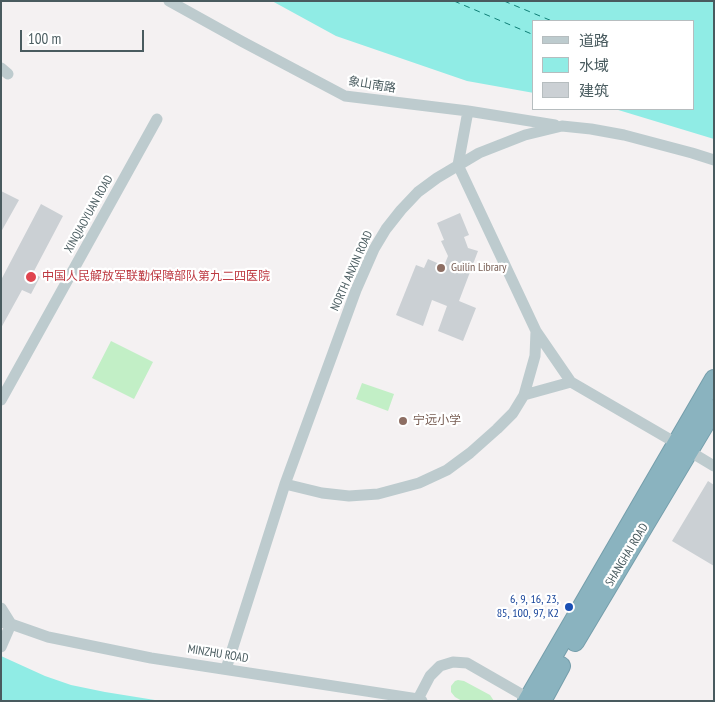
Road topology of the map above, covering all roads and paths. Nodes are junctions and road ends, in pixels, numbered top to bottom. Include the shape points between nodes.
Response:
1 (169, 1) edge
2 (468, 111) junction
3 (157, 119) dead end
4 (562, 126) junction
5 (714, 160) edge
6 (458, 165) junction
7 (536, 331) junction
8 (714, 379) edge
9 (572, 382) junction
10 (524, 395) junction
11 (1, 400) edge
12 (714, 409) edge
13 (683, 447) junction
14 (714, 466) edge
15 (285, 484) junction
16 (1, 608) edge
17 (1, 612) edge
18 (6, 623) edge
19 (1, 647) edge
20 (226, 669) junction
21 (539, 699) edge
22 (420, 700) edge

1 - 2 street, 象山南路 via 345,96
2 - 4 street, 象山南路
2 - 6 street
3 - 11 street, XINQIAOYUAN ROAD
4 - 5 street, NORTH ANXIN ROAD via 624,135
4 - 6 street, NORTH ANXIN ROAD via 479,153
6 - 7 street
6 - 15 street, NORTH ANXIN ROAD via 418,192 386,229 374,249
7 - 9 street
7 - 10 street via 534,356
8 - 13 highway, SHANGHAI ROAD
9 - 10 street
9 - 13 street
10 - 15 street via 513,413 470,453 447,470 419,483 378,494 349,496
12 - 13 highway, SHANGHAI ROAD
13 - 14 street
13 - 21 highway, SHANGHAI ROAD
13 - 21 highway, SHANGHAI ROAD via 548,664
15 - 20 street, NORTH ANXIN ROAD
16 - 18 street
17 - 18 street
18 - 19 street
18 - 20 street, MINZHU ROAD via 48,636 152,658
20 - 22 street, MINZHU ROAD
21 - 22 street via 467,663 453,662 440,666 430,676

